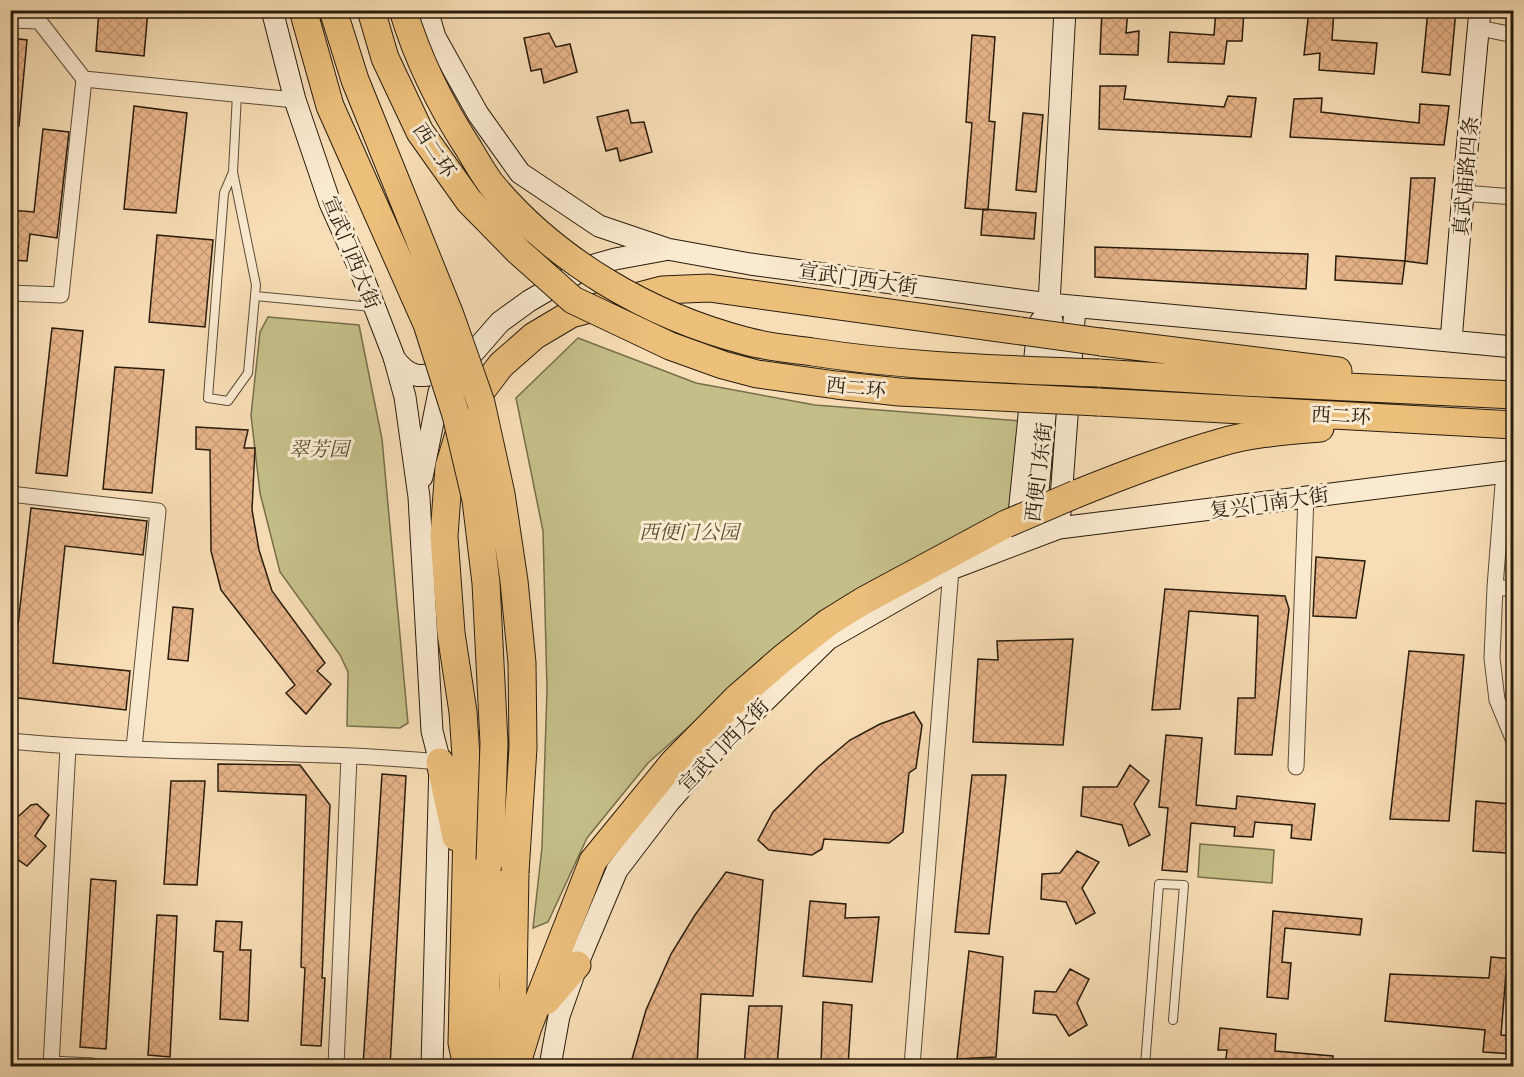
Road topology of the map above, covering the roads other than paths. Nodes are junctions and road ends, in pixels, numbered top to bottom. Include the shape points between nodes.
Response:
1 (272, 10) edge
2 (303, 10) edge
3 (333, 10) edge
4 (371, 10) edge
5 (403, 10) edge
6 (427, 10) edge
7 (1065, 10) edge
8 (39, 16) edge
9 (10, 20) edge
10 (1480, 20) edge
11 (1514, 34) edge
12 (84, 79) junction
13 (237, 94) junction
14 (295, 100) junction
15 (233, 172) junction
16 (1462, 193) junction
17 (1514, 197) edge
18 (667, 249) junction
19 (10, 293) edge
20 (255, 296) junction
21 (1049, 304) junction
22 (374, 307) junction
23 (1075, 307) junction
24 (1451, 341) junction
25 (1514, 347) edge
26 (394, 357) junction
27 (459, 370) junction
28 (1448, 392) junction
29 (1514, 395) edge
30 (1411, 419) junction
31 (1514, 425) edge
32 (1509, 471) edge
33 (10, 494) edge
34 (1306, 496) junction
35 (419, 497) junction
36 (1502, 505) junction
37 (1514, 516) edge
38 (1059, 528) junction
39 (1027, 541) junction
40 (951, 569) junction
41 (1495, 587) junction
42 (1514, 589) edge
43 (10, 741) edge
44 (1514, 741) edge
45 (68, 747) junction
46 (134, 748) junction
47 (349, 756) junction
48 (440, 762) junction
49 (1296, 767) dead end
50 (466, 882) junction
51 (577, 965) junction
52 (1173, 1020) dead end
53 (528, 1027) junction
54 (465, 1055) edge
55 (51, 1065) edge
56 (92, 1066) edge
57 (336, 1066) edge
58 (432, 1066) edge
59 (446, 1066) edge
60 (483, 1066) edge
61 (506, 1066) edge
62 (516, 1066) edge
63 (550, 1066) edge
64 (912, 1066) edge
65 (1145, 1066) edge

1 - 14 street, 宣武门西大街
2 - 60 highway, 宣武门西大街, bridge via 330,106 427,324 456,416 476,500 486,583 494,743
3 - 61 highway, bridge via 355,80 450,315 481,403 501,494 522,663 523,748
4 - 30 highway, 西二环, bridge via 385,58 420,132 469,201 573,300 670,346 757,374 836,386
5 - 28 highway, 西二环, bridge via 413,44 450,119 490,183 534,228 592,274 666,313 747,342 902,364
6 - 18 street, 宣武门西大街 via 435,37 478,114 520,173 599,226
7 - 21 street, 西便门东街
8 - 9 street
8 - 12 street
10 - 11 street
10 - 16 street, 真武庙路四条
12 - 13 street
12 - 19 street via 61,295
13 - 14 street
13 - 15 lane
14 - 22 street, 宣武门西大街 via 330,203
15 - 20 lane
15 - 20 lane via 224,193 208,398 228,401 248,373
16 - 17 street
16 - 24 street, 真武庙路四条
18 - 21 street, 宣武门西大街 via 750,264
18 - 27 street, 宣武门西大街 via 607,261 573,274 500,322
20 - 22 lane
21 - 23 street
21 - 39 street, 西便门东街 via 1053,328 1050,363 1035,523
22 - 26 street, 宣武门西大街
23 - 24 street
23 - 38 street
24 - 25 street
26 - 27 street via 404,371 415,376
26 - 35 street, 宣武门西大街 via 405,397
27 - 35 street, 宣武门西大街 via 439,392
28 - 29 highway, 西二环
28 - 50 highway, bridge via 1373,375 709,288 662,290 572,314 534,336 501,365 466,411 449,467 444,536 468,786
30 - 31 highway, 西二环
30 - 53 highway, bridge via 1275,432 1221,442 1136,470 1006,524 829,622 704,729 593,861
32 - 34 street, 复兴门南大街
32 - 36 street
33 - 46 street via 158,512
34 - 38 street, 复兴门南大街
34 - 49 street
35 - 48 street, 宣武门西大街 via 432,730
36 - 37 street
36 - 41 street
38 - 39 street, 复兴门南大街
39 - 40 street, 宣武门西大街
40 - 51 street, 宣武门西大街 via 828,639 716,749 669,802 618,870
40 - 64 street
41 - 42 street
41 - 44 street via 1495,685 1502,715
43 - 45 street
45 - 46 street
45 - 55 street
46 - 47 street
47 - 48 street
47 - 57 street
48 - 50 highway
48 - 58 street, 宣武门西大街
50 - 54 highway
51 - 53 highway via 550,994
51 - 63 street, 宣武门西大街 via 559,1016
52 - 65 lane via 1184,885 1159,884
53 - 62 highway
54 - 59 highway
55 - 56 street

